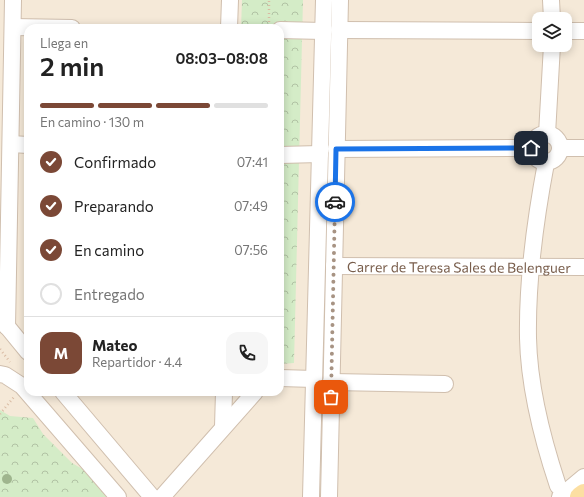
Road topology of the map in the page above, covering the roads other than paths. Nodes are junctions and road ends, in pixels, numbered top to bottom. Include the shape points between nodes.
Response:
1 (13, 0) edge
2 (230, 0) edge
3 (324, 0) edge
4 (340, 0) edge
5 (551, 0) edge
6 (552, 12) edge
7 (229, 24) edge
8 (12, 27) junction
9 (24, 27) edge
10 (284, 30) edge
11 (339, 30) junction
12 (323, 31) junction
13 (532, 31) edge
14 (572, 31) edge
15 (584, 31) edge
16 (552, 52) edge
17 (547, 134) junction
18 (11, 144) junction
19 (24, 145) edge
20 (531, 148) junction
21 (560, 148) junction
22 (584, 148) edge
23 (336, 149) junction
24 (320, 154) junction
25 (284, 155) edge
26 (546, 163) junction
27 (334, 266) junction
28 (531, 267) junction
29 (584, 267) edge
30 (4, 323) edge
31 (24, 347) edge
32 (0, 374) edge
33 (284, 378) edge
34 (314, 379) junction
35 (331, 382) junction
36 (445, 384) dead end
37 (24, 388) edge
38 (31, 396) edge
39 (65, 396) edge
40 (224, 396) edge
41 (250, 396) edge
42 (223, 427) junction
43 (584, 477) edge
44 (559, 492) edge
45 (170, 494) edge
46 (584, 494) edge
47 (118, 497) edge
48 (152, 497) edge
49 (311, 497) edge
50 (328, 497) edge
51 (580, 497) edge

1 - 8 street
2 - 7 street
3 - 12 street
4 - 11 street
5 - 6 street
8 - 9 street
8 - 18 street
10 - 12 street
11 - 13 street
11 - 23 street
12 - 24 street
14 - 15 street
16 - 17 street
17 - 20 street via 536,137
17 - 21 street via 556,138
18 - 19 street
18 - 30 street
20 - 23 street
20 - 26 street via 536,159
21 - 22 street
21 - 26 street via 555,160
23 - 27 street
24 - 25 street
24 - 34 street
26 - 28 street via 536,216
27 - 28 street, Carrer de Teresa Sales de Belenguer
27 - 35 street
28 - 29 street, Carrer de Teresa Sales de Belenguer
28 - 44 street via 528,339 535,401
30 - 31 street
32 - 37 street via 5,374
33 - 34 street
34 - 49 street
35 - 36 street
35 - 50 street
38 - 47 street
39 - 48 street
40 - 42 street
41 - 42 street
42 - 45 street
43 - 44 street
46 - 51 main road

